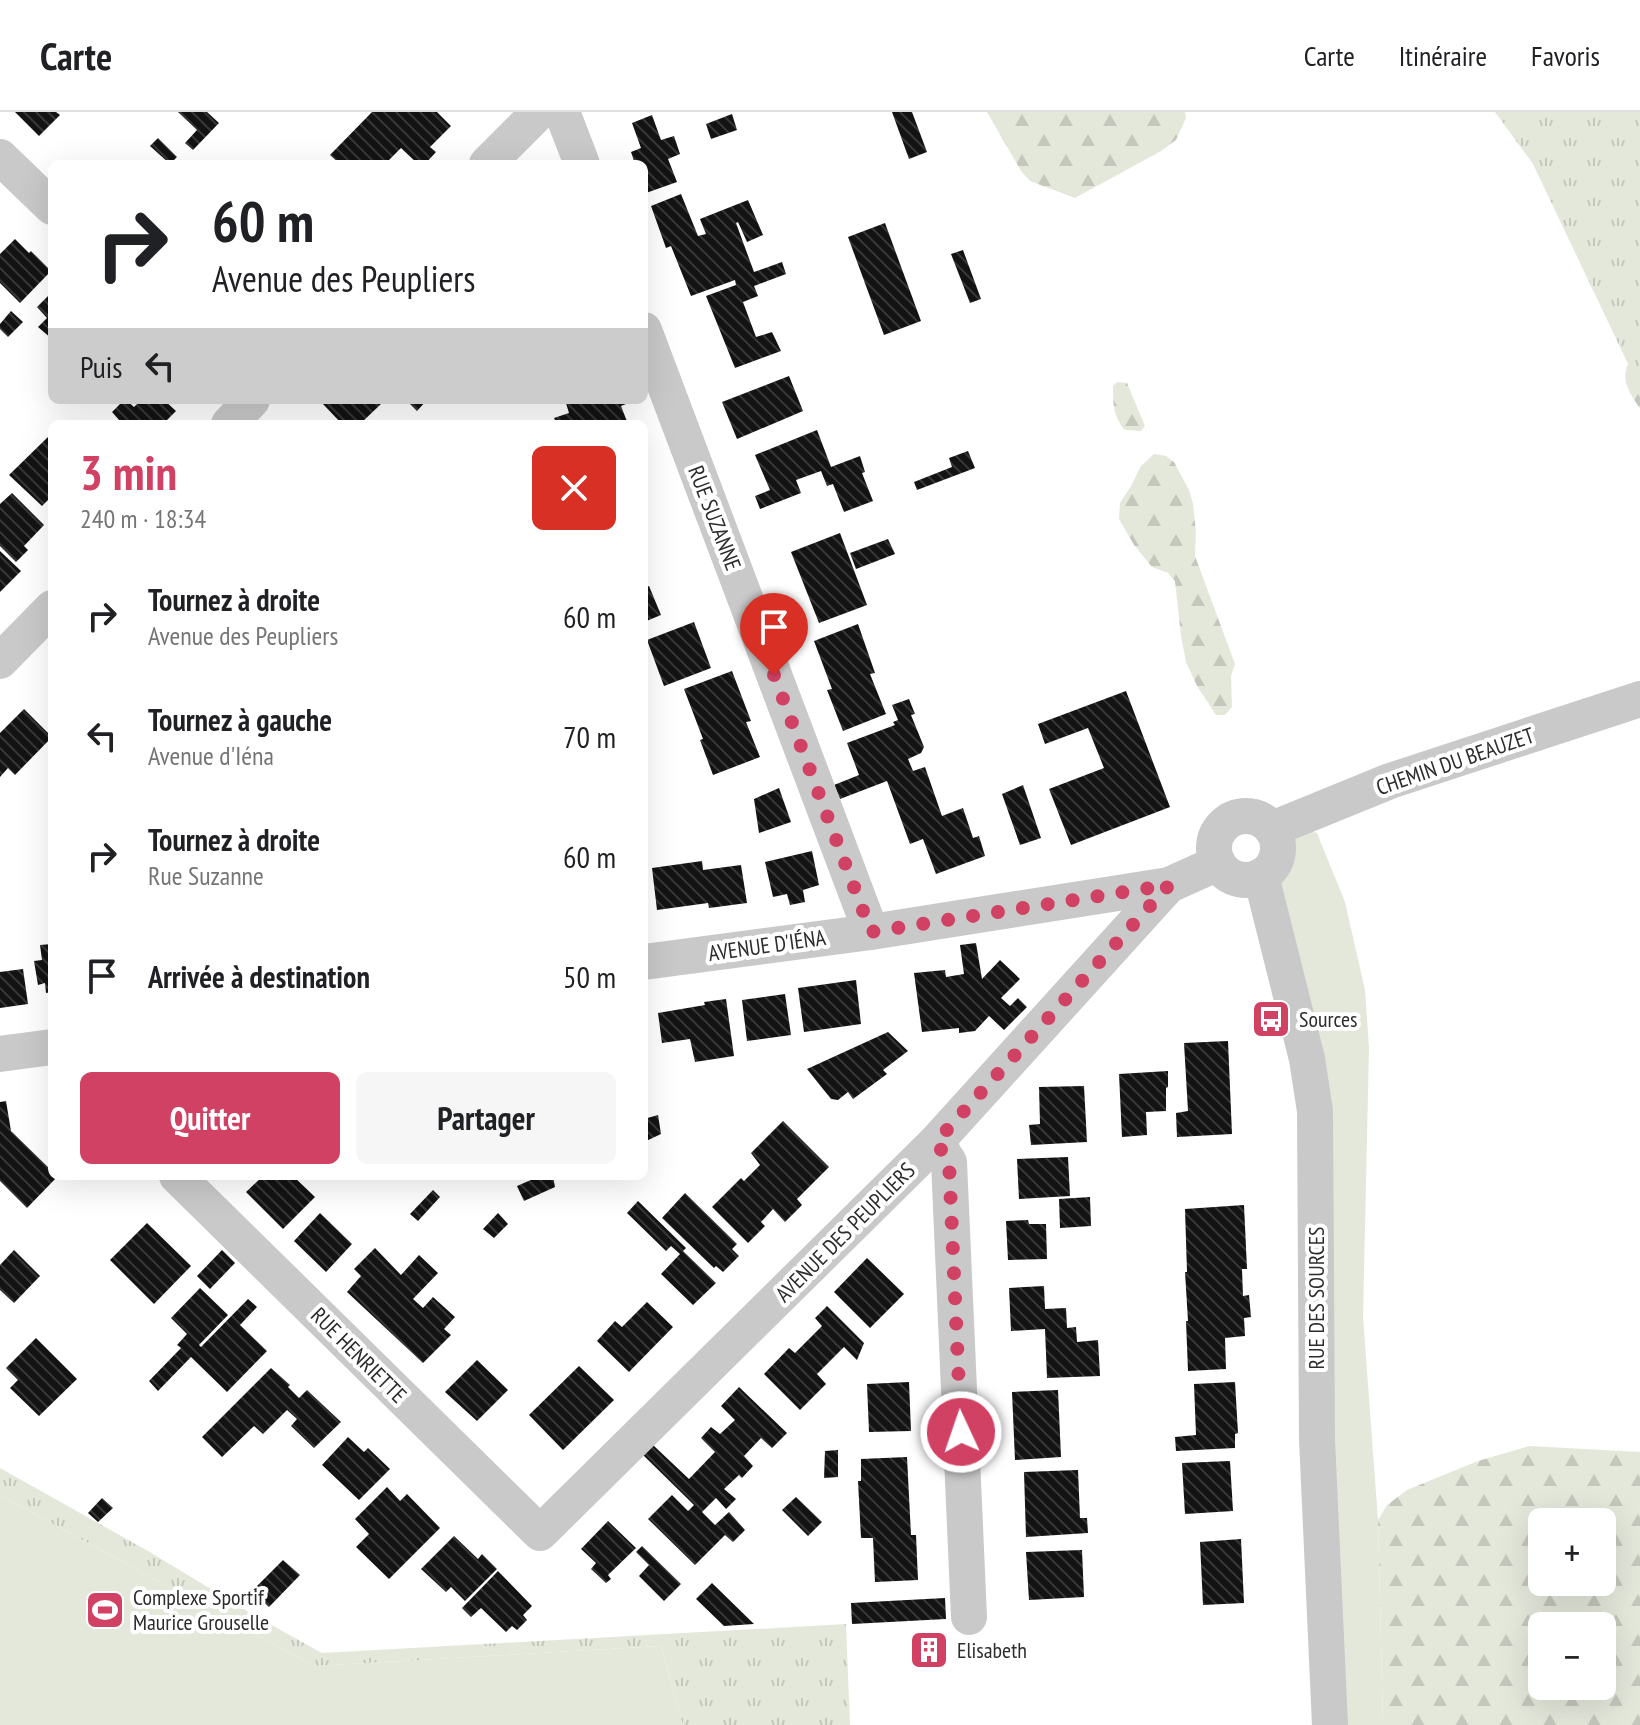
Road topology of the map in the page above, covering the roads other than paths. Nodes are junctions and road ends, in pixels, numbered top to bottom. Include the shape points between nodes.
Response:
1 (539, 112) edge
2 (562, 112) edge
3 (0, 157) edge
4 (491, 160) edge
5 (580, 160) edge
6 (48, 203) edge
7 (648, 341) edge
8 (48, 612) edge
9 (0, 661) edge
10 (1640, 699) edge
11 (1272, 829) junction
12 (1218, 863) junction
13 (1261, 876) junction
14 (1169, 885) junction
15 (871, 932) junction
16 (648, 961) edge
17 (48, 1049) edge
18 (0, 1054) edge
19 (936, 1142) junction
20 (181, 1180) edge
21 (540, 1533) joint
22 (969, 1617) dead end
23 (1330, 1725) edge

1 - 4 street
2 - 5 street
3 - 6 street
7 - 15 street, RUE SUZANNE
8 - 9 street
10 - 11 street, CHEMIN DU BEAUZET via 1390,781
11 - 12 street via 1258,818 1232,819 1214,843
11 - 13 street via 1276,860
12 - 13 street via 1232,877
12 - 14 street, AVENUE D'IÉNA
13 - 23 street, RUE DES SOURCES via 1315,1111 1317,1439
14 - 15 street, AVENUE D'IÉNA
14 - 19 street, AVENUE DES PEUPLIERS
15 - 16 street, AVENUE D'IÉNA
17 - 18 street
19 - 21 street, AVENUE DES PEUPLIERS
19 - 22 street via 949,1162
20 - 21 street, RUE HENRIETTE

